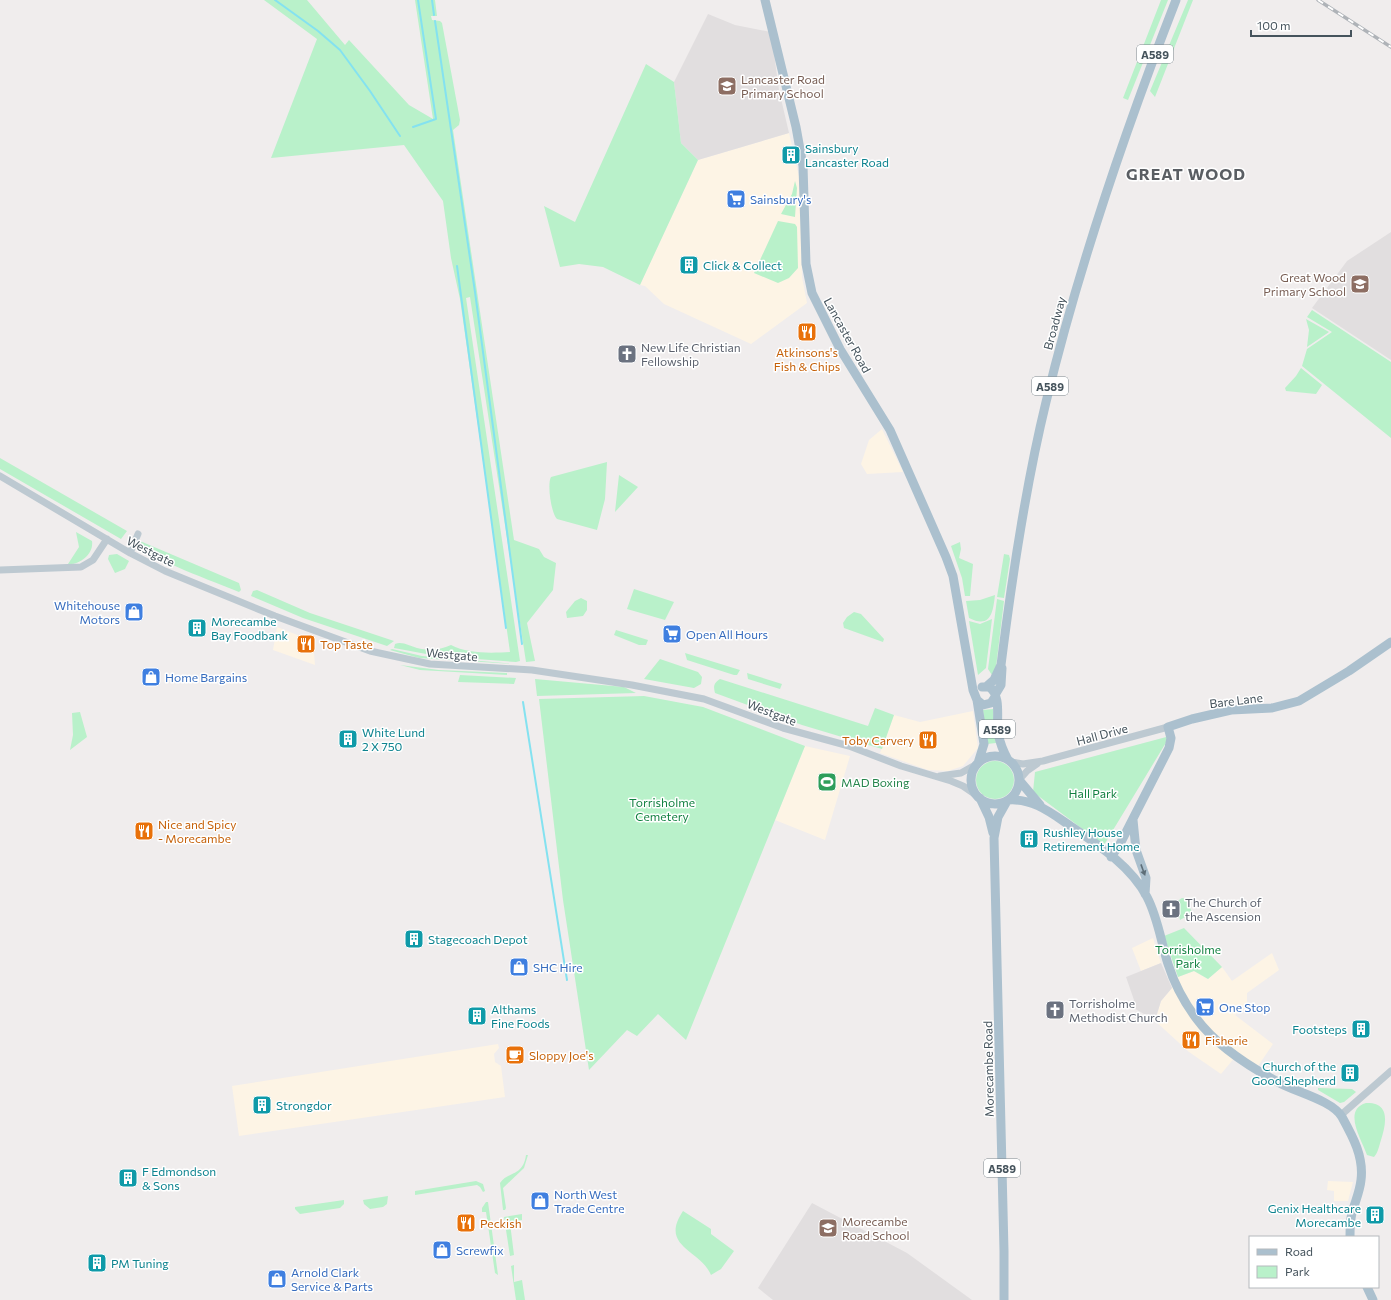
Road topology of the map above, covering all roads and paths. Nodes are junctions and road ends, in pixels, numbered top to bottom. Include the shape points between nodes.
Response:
1 (765, 0) edge
2 (1176, 0) edge
3 (0, 476) edge
4 (138, 534) dead end
5 (107, 540) junction
6 (130, 553) junction
7 (0, 570) edge
8 (1391, 642) edge
9 (968, 664) junction
10 (1001, 665) junction
11 (985, 687) junction
12 (995, 696) junction
13 (977, 700) junction
14 (1168, 727) junction
15 (1010, 761) junction
16 (1042, 761) junction
17 (978, 763) junction
18 (928, 775) junction
19 (1019, 780) junction
20 (980, 798) junction
21 (1008, 800) junction
22 (1048, 811) junction
23 (1133, 818) junction
24 (994, 838) junction
25 (1111, 857) junction
26 (1145, 894) junction
27 (1391, 1071) edge
28 (1341, 1115) junction
29 (1350, 1236) edge
30 (1367, 1288) edge
31 (1004, 1300) edge
32 (1373, 1300) edge

1 - 9 main road, Lancaster Road via 803,166 806,264 812,293 840,349 890,430 921,498 953,576
2 - 10 main road, Broadway / A589 via 1132,114 1083,263 1065,327 1045,403 1030,476
3 - 5 street, Westgate
4 - 6 street
5 - 6 street, Westgate
5 - 7 street via 97,556 81,567
6 - 18 street, Westgate via 206,588 370,651 430,664 532,670 704,699 783,728 849,746
8 - 14 main road, Bare Lane via 1348,672 1299,701 1272,708 1231,710
9 - 11 main road, Lancaster Road via 976,680
9 - 13 main road, Lancaster Road via 970,684
10 - 11 main road, Broadway / A589 via 994,680
10 - 12 main road, Broadway / A589 via 1002,680
11 - 12 main road via 992,689
11 - 13 main road, A589 via 977,692
12 - 13 main road, A589 via 988,705 983,705
12 - 15 main road, A589 via 999,737
13 - 17 main road, Lancaster Road / A589 via 984,744
14 - 16 street, Hall Drive
14 - 23 main road via 1171,743
15 - 16 street, Hall Drive via 1023,764
15 - 17 main road, A589 via 990,756
15 - 19 main road, A589 via 1016,768
16 - 19 street, Hall Drive
17 - 18 street, Westgate via 958,774
17 - 20 main road, A589 via 972,776 972,783
18 - 20 street, Westgate via 963,786
19 - 21 main road, A589 via 1016,791
19 - 22 main road via 1032,797
20 - 21 main road via 992,804
20 - 24 main road, Morecambe Road / A589 via 989,817
21 - 22 main road via 1026,801
21 - 24 main road, Morecambe Road / A589 via 998,817
22 - 25 main road
23 - 25 main road
23 -> 26 main road via 1136,850 1146,878
24 - 31 main road, Morecambe Road / A589
25 - 26 main road
26 - 28 main road via 1180,992 1201,1024 1228,1049 1278,1082 1318,1099
27 - 28 street
28 - 29 main road via 1356,1146 1362,1169 1351,1219
30 - 32 main road

